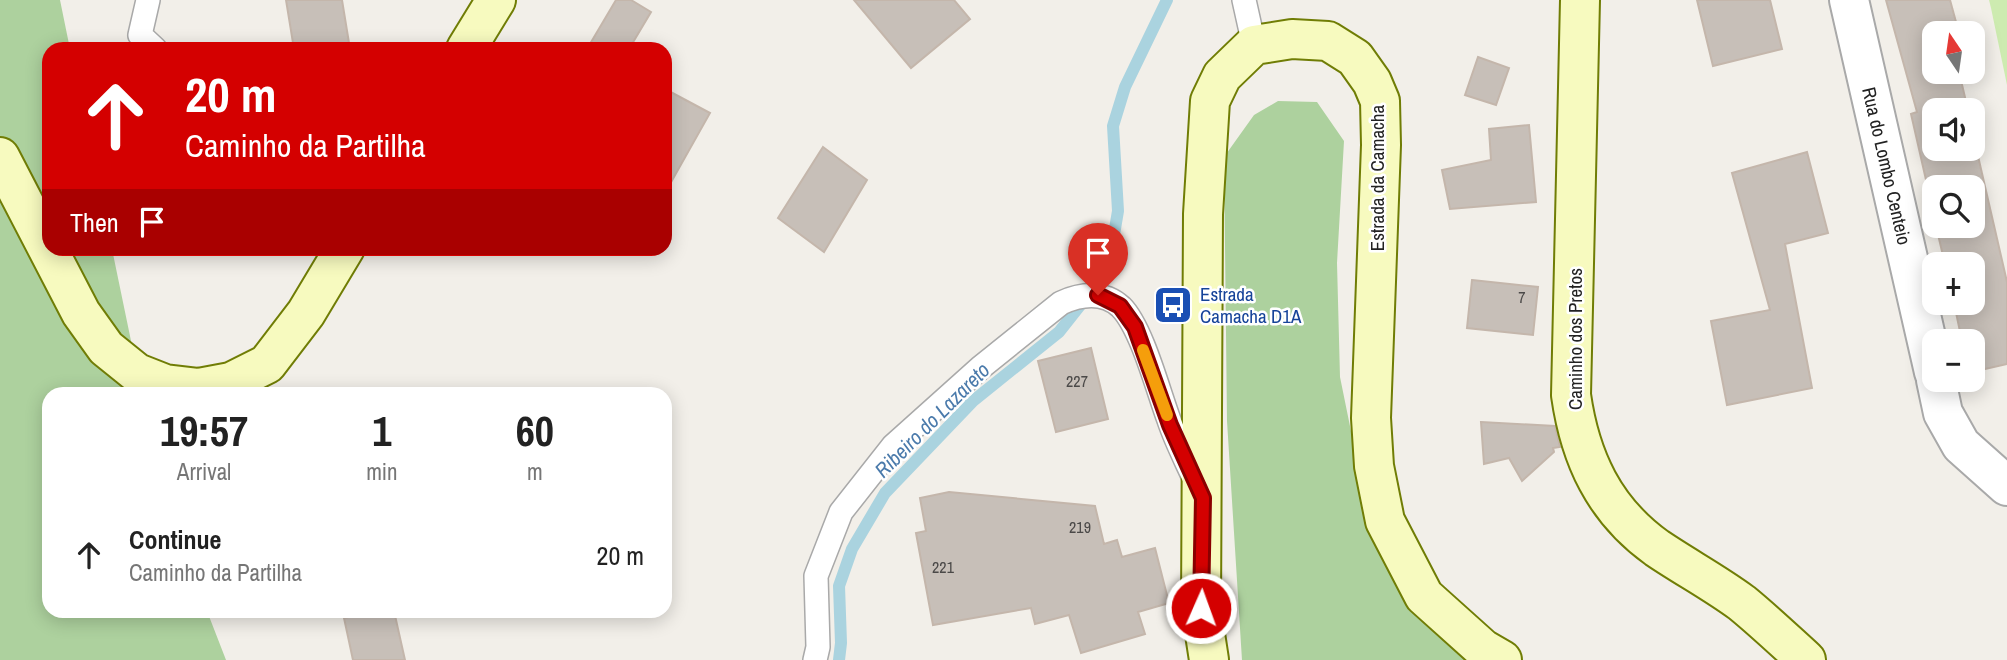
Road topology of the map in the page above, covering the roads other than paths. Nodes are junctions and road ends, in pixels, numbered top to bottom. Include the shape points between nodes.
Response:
1 (148, 0) edge
2 (496, 0) edge
3 (1244, 0) edge
4 (1580, 0) edge
5 (1849, 0) edge
6 (148, 42) edge
7 (470, 42) edge
8 (1254, 45) junction
9 (0, 157) edge
10 (42, 225) edge
11 (56, 256) edge
12 (340, 256) edge
13 (1924, 329) edge
14 (190, 387) edge
15 (204, 387) edge
16 (1939, 392) edge
17 (2007, 486) edge
18 (1203, 498) junction
19 (815, 660) edge
20 (1209, 660) edge
21 (1502, 660) edge
22 (1806, 660) edge

1 - 6 lane via 140,35
2 - 7 main road
3 - 8 lane
4 - 22 main road, Caminho dos Pretos via 1571,395 1585,457 1605,493 1634,529 1742,603
5 - 13 street, Rua do Lombo Centeio
8 - 18 main road via 1222,76 1210,101 1203,214
8 - 21 main road, Estrada da Camacha via 1292,39 1328,41 1355,58 1380,101 1371,418 1385,522 1424,596 1483,649
9 - 10 main road
11 - 14 main road via 81,313 106,348 137,373 165,384
12 - 15 main road via 306,313 267,364 231,382
16 - 17 street via 1943,413 1961,445
18 - 19 lane via 1170,425 1135,327 1120,306 1098,295 1074,296 980,368 893,446 841,512 816,576
18 - 20 main road via 1201,608

